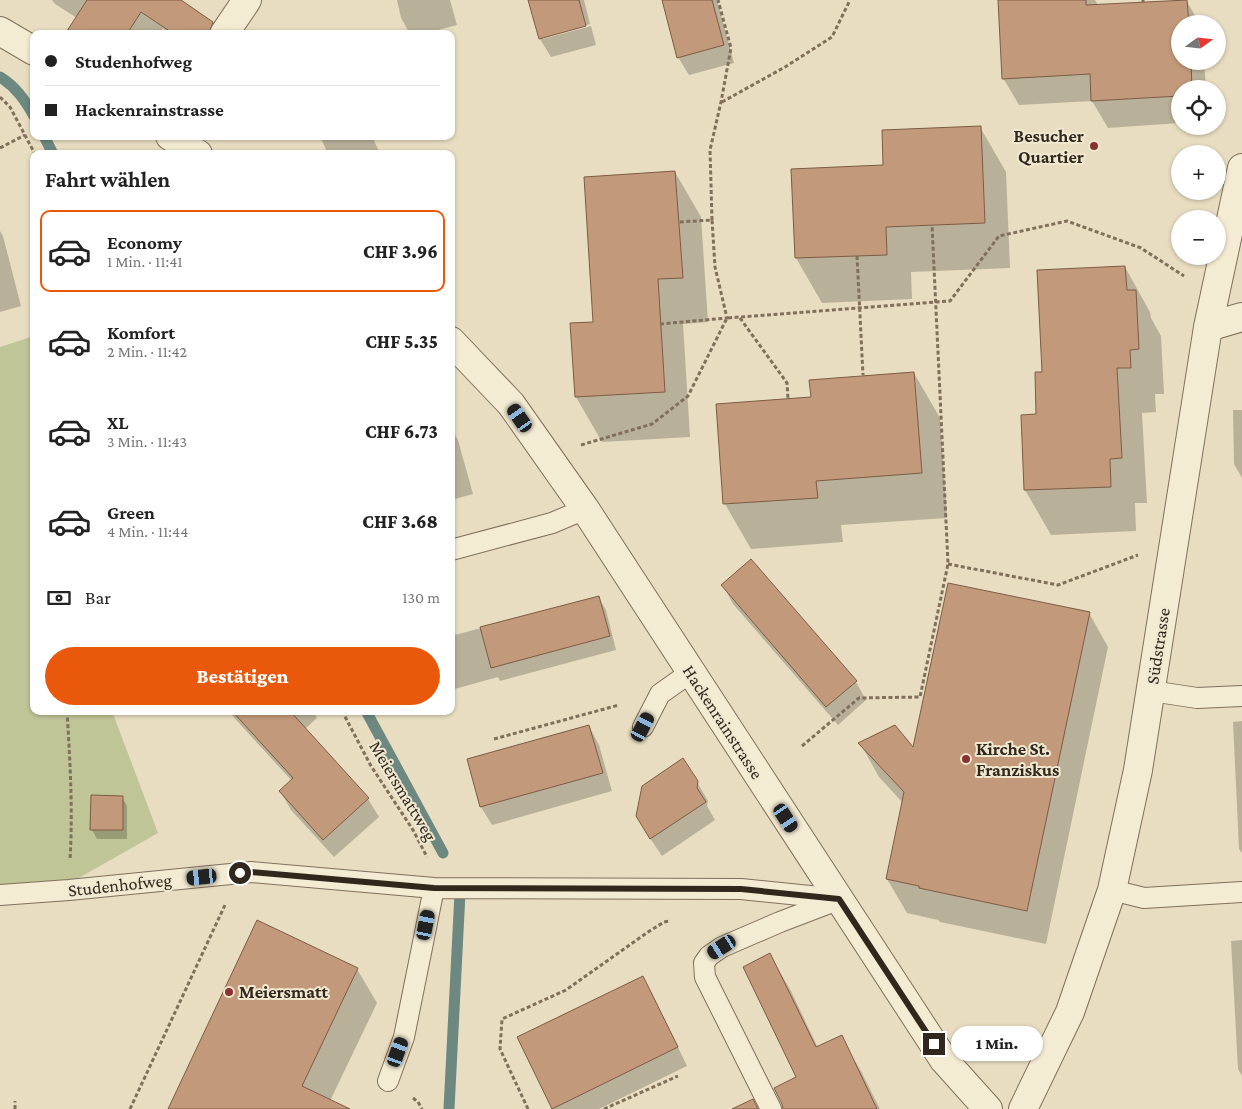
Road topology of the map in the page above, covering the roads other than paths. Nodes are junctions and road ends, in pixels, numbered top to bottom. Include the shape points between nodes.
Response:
1 (247, 0) edge
2 (227, 30) edge
3 (0, 31) edge
4 (30, 49) edge
5 (176, 140) edge
6 (192, 150) edge
7 (1242, 168) edge
8 (1242, 317) edge
9 (1208, 328) junction
10 (455, 345) edge
11 (585, 509) junction
12 (455, 549) edge
13 (691, 672) junction
14 (1151, 691) junction
15 (1242, 696) edge
16 (643, 727) dead end
17 (434, 888) junction
18 (1112, 890) junction
19 (1242, 892) edge
20 (0, 895) edge
21 (839, 899) junction
22 (388, 1081) dead end
23 (770, 1109) edge
24 (988, 1109) edge
25 (1023, 1109) edge

1 - 2 street
3 - 4 street
5 - 6 street
7 - 9 street, Südstrasse
8 - 9 street
9 - 14 street, Südstrasse
10 - 11 street, Hackenrainstrasse via 511,404
11 - 12 lane via 552,523
11 - 13 street, Hackenrainstrasse
13 - 16 lane via 660,694
13 - 21 street, Hackenrainstrasse
14 - 15 lane via 1197,698
14 - 18 street, Südstrasse
17 - 20 lane, Studenhofweg via 251,872
17 - 21 lane, Studenhofweg via 741,889
17 - 22 lane via 404,1037
18 - 19 lane via 1144,898
18 - 25 street, Südstrasse via 1070,1012
21 - 23 lane via 722,947 708,956 704,963 705,977
21 - 24 street, Hackenrainstrasse via 944,1060

